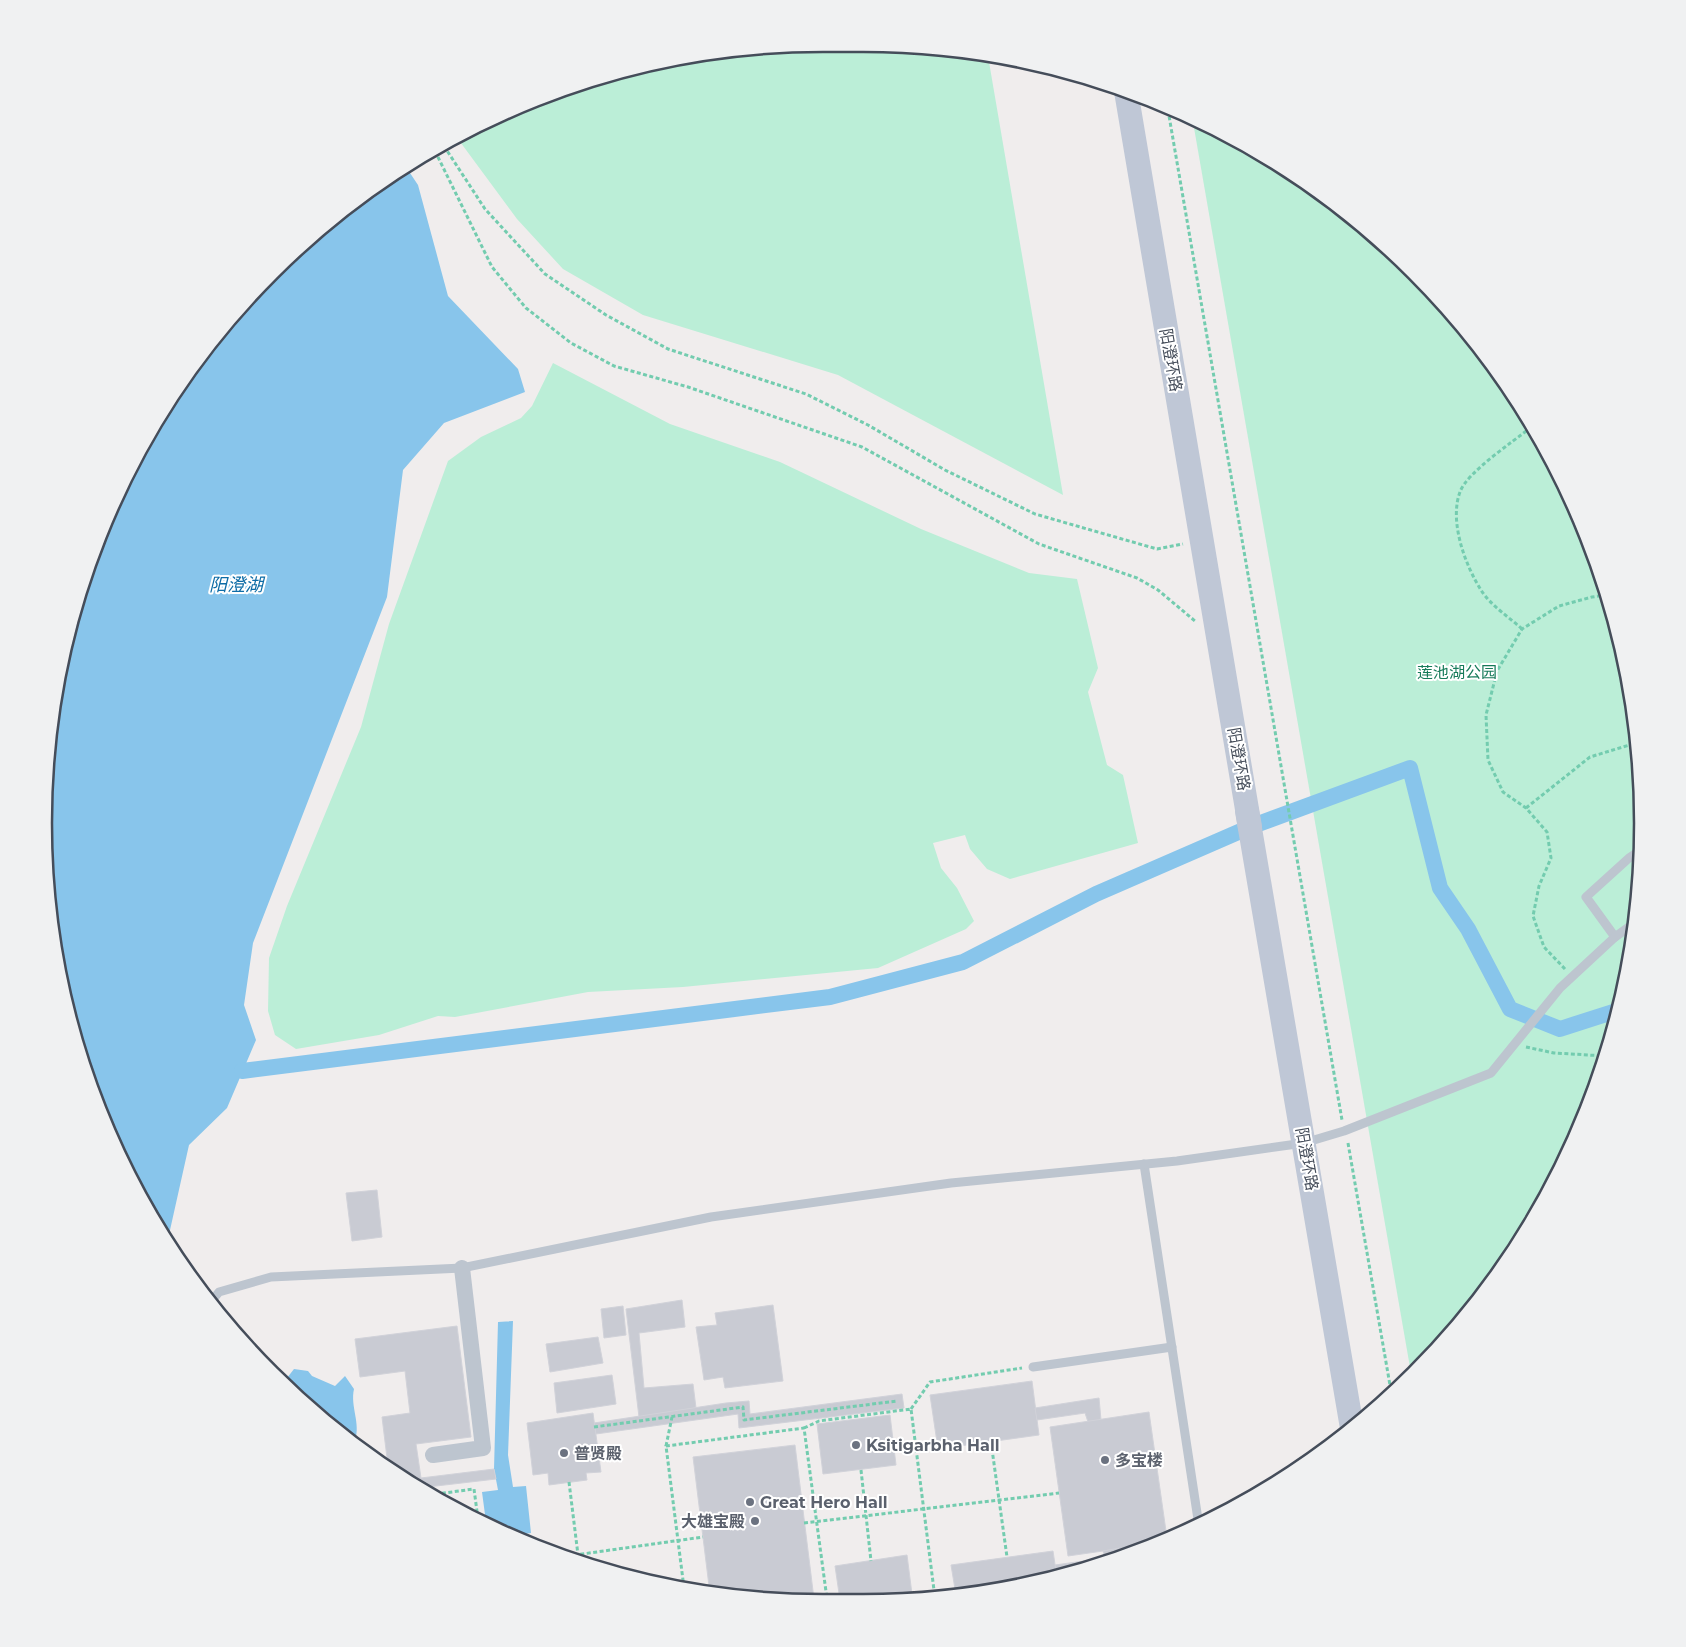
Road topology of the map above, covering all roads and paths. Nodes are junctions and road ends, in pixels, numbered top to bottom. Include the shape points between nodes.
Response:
1 (1127, 100) edge
2 (1169, 116) edge
3 (447, 151) edge
4 (438, 156) edge
5 (1526, 431) edge
6 (1202, 540) junction
7 (1599, 596) edge
8 (1198, 624) dead end
9 (1522, 629) junction
10 (1629, 745) edge
11 (1526, 808) junction
12 (1633, 856) edge
13 (1626, 929) edge
14 (1615, 937) junction
15 (1573, 976) junction
16 (1518, 1041) junction
17 (1598, 1056) edge
18 (1344, 1131) junction
19 (1304, 1143) junction
20 (1144, 1164) junction
21 (462, 1268) junction
22 (215, 1297) edge
23 (1172, 1347) junction
24 (1033, 1367) joint
25 (1390, 1385) edge
26 (897, 1401) dead end
27 (911, 1408) junction
28 (672, 1417) junction
29 (1351, 1420) edge
30 (594, 1427) dead end
31 (804, 1428) junction
32 (991, 1442) dead end
33 (666, 1446) junction
34 (433, 1455) dead end
35 (860, 1470) dead end
36 (569, 1482) dead end
37 (442, 1493) edge
38 (1059, 1493) dead end
39 (1000, 1500) junction
40 (924, 1509) junction
41 (477, 1512) edge
42 (866, 1516) junction
43 (1198, 1518) edge
44 (817, 1522) junction
45 (804, 1523) dead end
46 (703, 1537) dead end
47 (678, 1541) junction
48 (578, 1554) joint
49 (1007, 1558) dead end
50 (871, 1561) dead end
51 (683, 1582) edge
52 (934, 1591) edge
53 (826, 1594) edge

1 - 6 main road, 阳澄环路
2 - 18 path
3 - 6 path via 486,210 545,274 606,315 668,349 806,394 868,425 945,470 1035,514 1157,549
4 - 8 path via 492,267 526,308 571,343 614,366 688,387 862,447 1039,544 1137,578 1158,590
5 - 9 path via 1478,470 1460,491 1456,519 1464,557 1482,591
6 - 19 main road, 阳澄环路
7 - 9 path via 1559,606
9 - 11 path via 1497,671 1486,715 1488,760 1503,792
10 - 11 path via 1590,757
11 - 15 path via 1547,832 1551,858 1539,886 1533,916 1544,947
12 - 14 lane via 1586,897
13 - 14 lane
14 - 15 lane
15 - 16 lane
16 - 17 path via 1554,1053
16 - 18 lane via 1491,1072
18 - 19 lane
18 - 25 path
19 - 20 lane
19 - 29 main road, 阳澄环路
20 - 21 lane via 950,1183 711,1217
20 - 23 lane
21 - 22 lane via 271,1277 219,1292
21 - 34 street via 483,1448
23 - 24 lane
23 - 43 lane
24 - 27 path via 930,1382
26 - 28 path via 744,1420 743,1407
27 - 31 path via 819,1421
27 - 40 path
28 - 30 path
28 - 33 path
31 - 33 path
31 - 44 path
32 - 39 path
33 - 47 path
35 - 42 path
36 - 48 path
37 - 41 path via 474,1489
38 - 39 path
39 - 40 path
39 - 49 path
40 - 42 path
40 - 52 path
42 - 44 path
42 - 50 path
44 - 45 path
44 - 53 path
46 - 47 path
47 - 48 path
47 - 51 path

